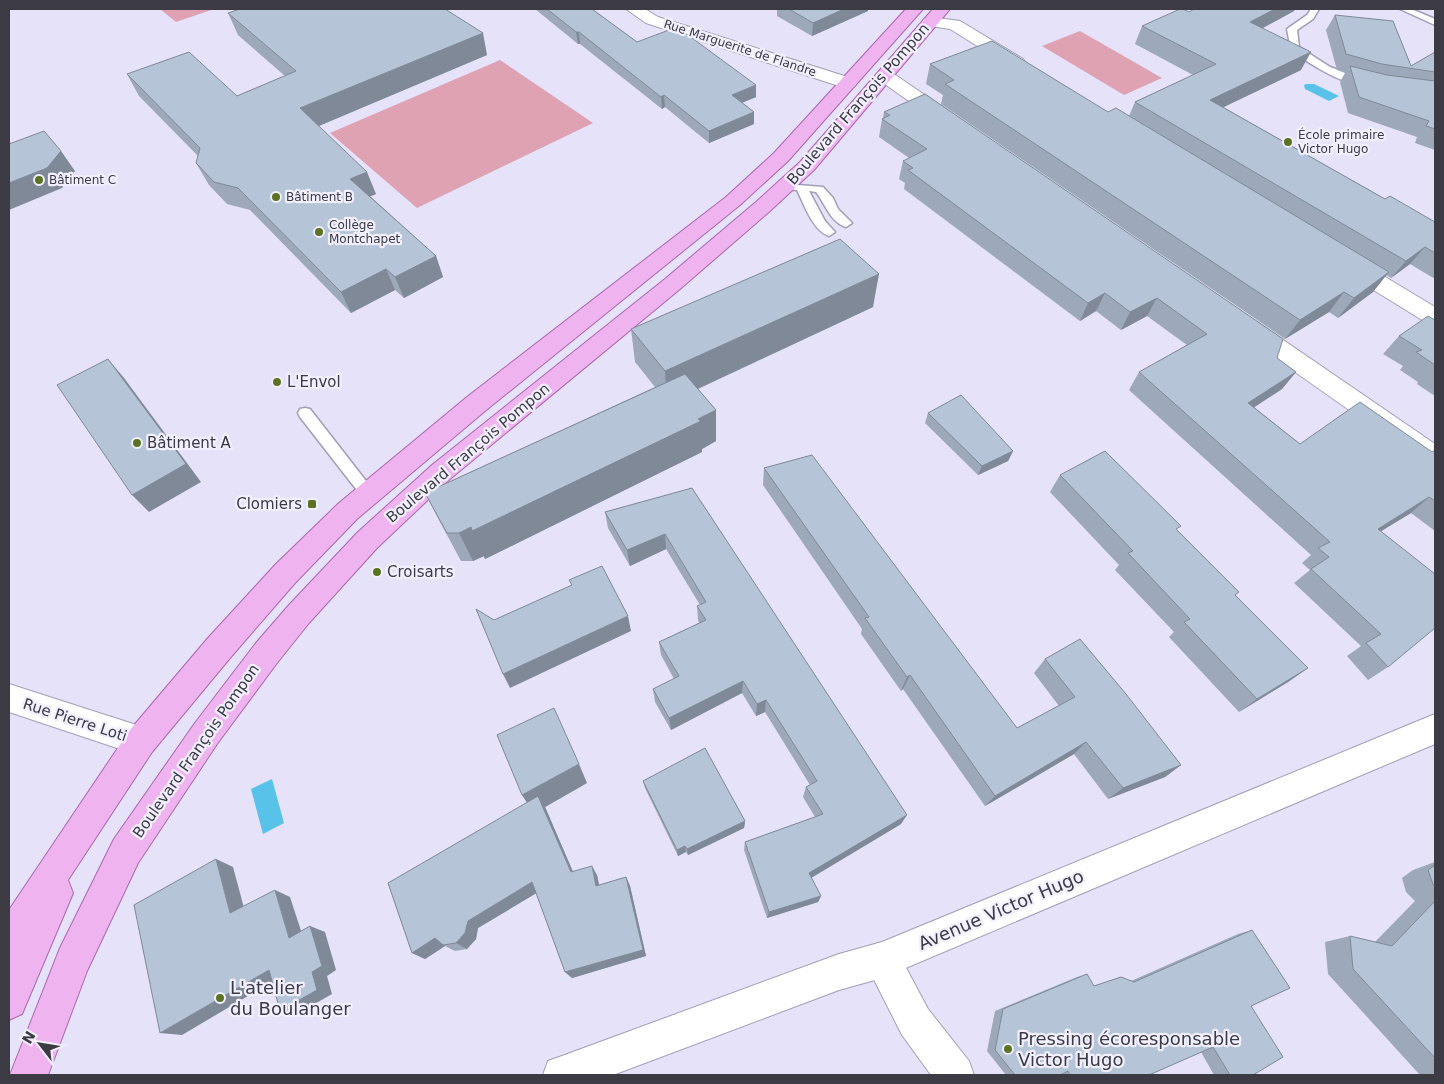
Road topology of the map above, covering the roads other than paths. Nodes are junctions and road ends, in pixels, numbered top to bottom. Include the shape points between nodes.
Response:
1 (634, 9) edge
2 (1315, 9) edge
3 (1404, 9) edge
4 (929, 13) edge
5 (1435, 22) edge
6 (1029, 70) edge
7 (885, 76) junction
8 (848, 83) junction
9 (1371, 84) edge
10 (964, 131) edge
11 (793, 187) junction
12 (846, 223) dead end
13 (829, 232) dead end
14 (1333, 255) edge
15 (1232, 316) edge
16 (1435, 317) edge
17 (305, 413) dead end
18 (1435, 457) edge
19 (368, 494) junction
20 (9, 698) edge
21 (1435, 729) edge
22 (141, 741) junction
23 (92, 814) junction
24 (9, 942) edge
25 (882, 960) junction
26 (9, 1001) edge
27 (29, 1075) edge
28 (562, 1075) edge
29 (955, 1075) edge

1 - 8 street, Rue Marguerite de Flandre via 652,20
2 - 9 lane via 1310,17 1292,29 1294,48 1312,63
3 - 5 lane
4 - 6 street
4 - 7 main road, Boulevard François Pompon
4 - 8 main road, Boulevard François Pompon
7 - 10 street
7 - 11 main road, Boulevard François Pompon via 807,166
8 - 19 main road, Boulevard François Pompon via 781,157 733,201 476,404
11 - 12 lane via 819,189 833,211
11 - 13 lane
11 - 27 main road, Boulevard François Pompon via 440,473 377,530 313,598 202,737 128,848 61,988
14 - 16 street
15 - 18 street
17 - 19 lane
19 - 22 main road, Boulevard François Pompon via 285,574
20 - 22 street, Rue Pierre Loti
21 - 25 street, Avenue Victor Hugo
22 - 23 main road, Boulevard François Pompon
23 - 24 main road
23 - 26 main road
25 - 28 street, Avenue Victor Hugo via 839,972
25 - 29 street via 915,1022

